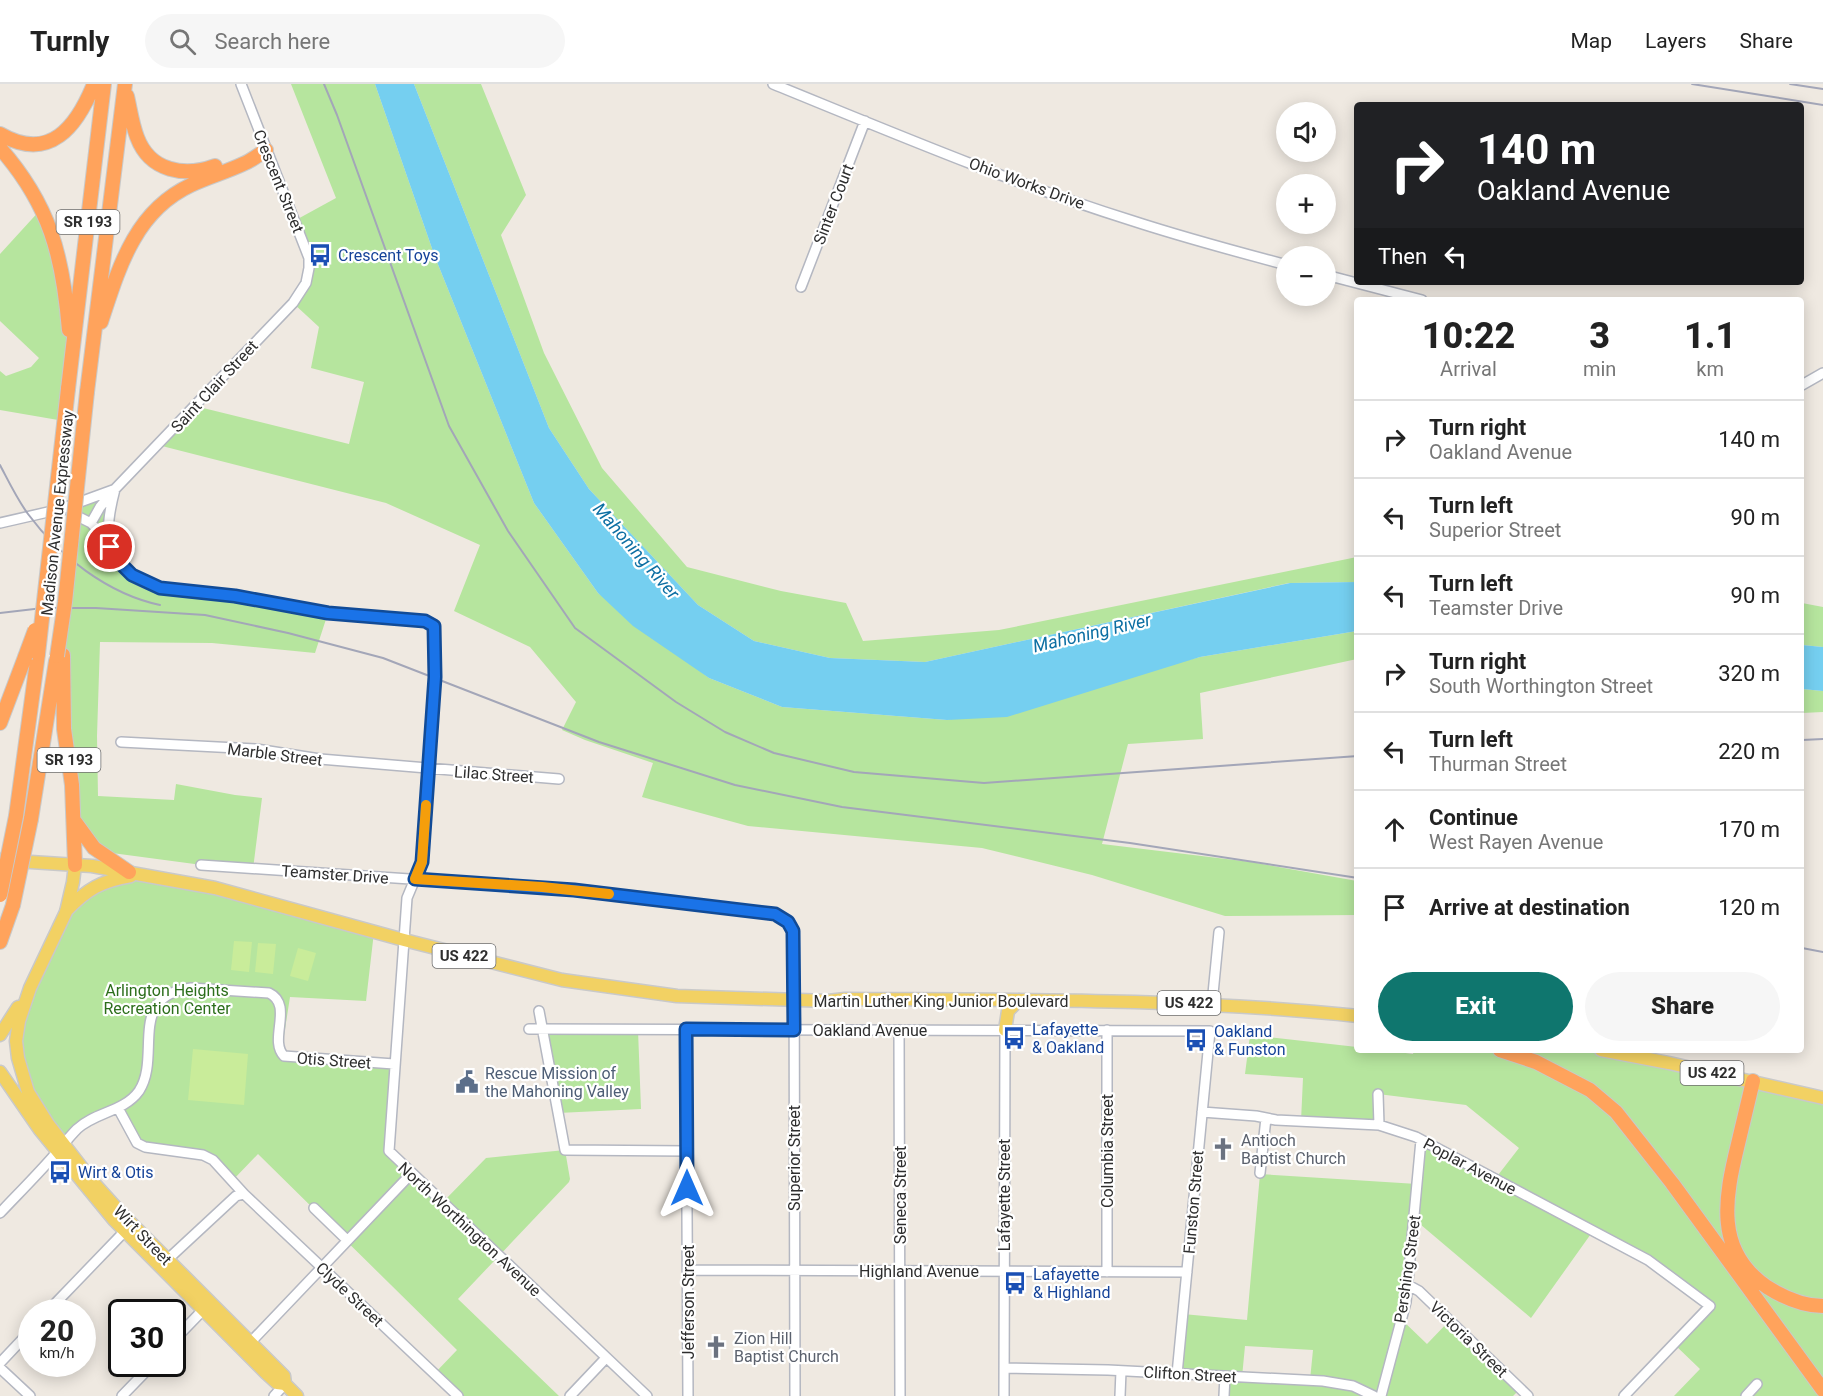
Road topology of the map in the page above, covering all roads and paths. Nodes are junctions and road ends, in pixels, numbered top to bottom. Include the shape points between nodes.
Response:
1 (94, 84) edge
2 (104, 84) edge
3 (241, 84) edge
4 (773, 84) edge
5 (125, 86) edge
6 (865, 122) junction
7 (0, 134) edge
8 (0, 148) edge
9 (266, 150) junction
10 (1276, 262) edge
11 (1336, 278) edge
12 (307, 280) joint
13 (1354, 282) edge
14 (1364, 285) edge
15 (801, 287) dead end
16 (1410, 297) edge
17 (91, 351) junction
18 (71, 361) junction
19 (1823, 373) edge
20 (1804, 384) edge
21 (115, 489) junction
22 (61, 509) junction
23 (0, 523) edge
24 (92, 523) junction
25 (109, 542) junction
26 (32, 655) junction
27 (60, 656) junction
28 (0, 723) edge
29 (121, 742) dead end
30 (428, 769) junction
31 (559, 779) dead end
32 (75, 822) junction
33 (0, 860) edge
34 (75, 865) junction
35 (201, 865) dead end
36 (135, 873) junction
37 (415, 879) junction
38 (0, 895) edge
39 (66, 912) junction
40 (788, 922) joint
41 (1219, 932) dead end
42 (404, 940) junction
43 (0, 942) edge
44 (30, 988) junction
45 (794, 1000) junction
46 (1019, 1000) junction
47 (1212, 1004) junction
48 (539, 1011) dead end
49 (1354, 1016) edge
50 (529, 1029) dead end
51 (542, 1029) junction
52 (686, 1029) junction
53 (794, 1030) junction
54 (899, 1030) junction
55 (1005, 1030) junction
56 (1107, 1030) junction
57 (1210, 1031) joint
58 (0, 1035) edge
59 (1509, 1053) edge
60 (1616, 1053) edge
61 (394, 1064) junction
62 (0, 1072) edge
63 (1753, 1081) junction
64 (1378, 1094) dead end
65 (1823, 1098) edge
66 (118, 1108) junction
67 (1202, 1112) junction
68 (1266, 1118) junction
69 (1379, 1125) junction
70 (1421, 1140) junction
71 (61, 1148) junction
72 (687, 1151) junction
73 (1260, 1173) dead end
74 (411, 1174) junction
75 (242, 1194) junction
76 (314, 1208) dead end
77 (0, 1213) edge
78 (124, 1231) junction
79 (347, 1240) junction
80 (167, 1260) junction
81 (322, 1268) junction
82 (688, 1270) junction
83 (794, 1271) junction
84 (900, 1271) junction
85 (1004, 1272) junction
86 (1107, 1272) junction
87 (1187, 1272) junction
88 (1408, 1285) junction
89 (59, 1299) edge
90 (1823, 1306) edge
91 (203, 1310) junction
92 (186, 1328) edge
93 (18, 1344) edge
94 (246, 1346) junction
95 (606, 1358) junction
96 (0, 1363) edge
97 (0, 1368) edge
98 (1004, 1368) junction
99 (1121, 1371) junction
100 (1177, 1374) junction
101 (1225, 1376) junction
102 (140, 1377) edge
103 (285, 1384) junction
104 (1757, 1384) dead end
105 (1823, 1390) edge
106 (30, 1396) edge
107 (122, 1396) edge
108 (274, 1396) edge
109 (297, 1396) edge
110 (458, 1396) edge
111 (570, 1396) edge
112 (647, 1396) edge
113 (688, 1396) edge
114 (795, 1396) edge
115 (900, 1396) edge
116 (1004, 1396) edge
117 (1120, 1396) edge
118 (1224, 1396) edge
119 (1374, 1396) edge
120 (1382, 1396) edge
121 (1528, 1396) edge
122 (1624, 1396) edge
123 (1746, 1396) edge

1 - 7 highway via 76,121 57,137 33,144
2 - 18 highway, Madison Avenue Expressway / SR 193
3 - 9 street, Crescent Street
4 - 6 street, Ohio Works Drive
5 - 9 highway via 136,137 166,168 201,171
5 - 17 highway, Madison Avenue Expressway / SR 193
6 - 10 street, Ohio Works Drive via 1130,220
6 - 15 street, Sinter Court
8 - 18 highway via 42,208 54,239 64,281
9 - 12 street, Crescent Street via 306,246
9 - 17 highway via 244,164 177,192 148,217 118,268
11 - 13 street
12 - 21 street, Saint Clair Street via 297,298
14 - 16 street
17 - 27 highway, Madison Avenue Expressway / SR 193, bridge
18 - 26 highway, Madison Avenue Expressway / SR 193, bridge via 43,608
19 - 20 street
21 - 22 street, Saint Clair Street
21 - 24 street, Saint Clair Street
21 - 25 street
22 - 23 street, Saint Clair Street
22 - 24 street
24 - 25 street
25 - 30 street, North Worthington Avenue via 124,568 148,584 170,590 431,623 435,632 435,677
26 - 28 highway, SR 193
26 - 38 highway, bridge via 16,816
27 - 32 highway, SR 193
27 - 43 highway, Madison Avenue Expressway, bridge via 13,905
29 - 30 street, Marble Street via 256,749
30 - 31 street, Lilac Street
30 - 37 street, North Worthington Avenue via 422,862
32 - 34 highway, SR 193
32 - 36 highway via 94,848
33 - 34 main road, Martin Luther King Junior Boulevard / US 422
34 - 36 main road, Martin Luther King Junior Boulevard / US 422
34 - 39 main road, Wirt Street / SR 193
35 - 37 street, Teamster Drive
36 - 39 main road, US 422 via 95,886
36 - 42 main road, Martin Luther King Junior Boulevard / US 422 via 215,888
37 - 40 street, Teamster Drive via 640,897 775,914
37 - 42 street, North Worthington Avenue via 407,898
39 - 44 main road, Wirt Street / US 422
40 - 45 street, Superior Street via 794,937
41 - 47 street
42 - 45 main road, Martin Luther King Junior Boulevard / US 422 via 519,971 599,987 685,996
42 - 61 street, North Worthington Avenue
44 - 58 main road, US 422
44 - 71 main road, Wirt Street via 16,1041 21,1076
45 - 46 main road, Martin Luther King Junior Boulevard / US 422
45 - 53 street, Superior Street
46 - 47 main road, Martin Luther King Junior Boulevard / US 422
46 - 55 main road via 1008,1011
47 - 49 main road, Martin Luther King Junior Boulevard / US 422
48 - 51 street
50 - 51 street, Oakland Avenue
51 - 52 street, Oakland Avenue
51 - 72 street via 565,1150
52 - 53 street, Oakland Avenue
52 - 72 street, Jefferson Street
53 - 54 street, Oakland Avenue
53 - 83 street, Superior Street
54 - 55 street, Oakland Avenue
54 - 84 street, Seneca Street
55 - 56 street, Oakland Avenue
55 - 85 street, Lafayette Street
56 - 57 street, Oakland Avenue
56 - 86 street, Columbia Street
57 - 67 street, Funston Street
59 - 105 highway via 1536,1062 1590,1090 1616,1112
60 - 63 main road, US 422
61 - 66 street, Otis Street via 284,1056 279,1050 280,1006 274,996 181,989 154,1009 143,1082 132,1099
61 - 74 street, North Worthington Avenue via 389,1151
62 - 71 main road, Wirt Street via 27,1114
63 - 65 main road, US 422
63 - 90 highway via 1728,1190 1727,1220 1732,1242 1761,1283 1793,1300
64 - 69 street
66 - 71 street, Otis Street via 79,1127
66 - 75 street, Clyde Street via 137,1143 203,1155 213,1160
67 - 68 street, Poplar Avenue
67 - 87 street, Funston Street
68 - 69 street, Poplar Avenue
68 - 73 street
69 - 70 street, Poplar Avenue
70 - 88 street, Pershing Street
70 - 122 street, Poplar Avenue via 1648,1260 1710,1306
71 - 77 street, Otis Street
71 - 78 main road, Wirt Street via 86,1188
71 - 80 main road, Wirt Street
72 - 82 street, Jefferson Street
74 - 79 street
74 - 95 street, North Worthington Avenue
75 - 80 street
75 - 81 street, Clyde Street
76 - 79 street
78 - 89 street
78 - 91 main road, Wirt Street
79 - 81 street
80 - 94 main road, Wirt Street
81 - 94 street
81 - 110 street, Clyde Street
82 - 83 street, Highland Avenue
82 - 113 street, Jefferson Street
83 - 84 street, Highland Avenue
83 - 114 street, Superior Street
84 - 85 street, Highland Avenue
84 - 115 street, Seneca Street
85 - 86 street, Highland Avenue
85 - 98 street, Lafayette Street
86 - 87 street, Highland Avenue
87 - 100 street, Funston Street
88 - 120 street, Pershing Street
88 - 121 street, Victoria Street via 1419,1291
91 - 92 street
91 - 94 main road, Wirt Street
93 - 96 street
94 - 103 main road, Wirt Street via 277,1383
95 - 111 street
95 - 112 street, North Worthington Avenue
97 - 106 street
98 - 99 street, Clifton Street
98 - 116 street, Lafayette Street
99 - 100 street, Clifton Street
99 - 117 street
100 - 101 street, Clifton Street
101 - 118 street
101 - 119 street, Clifton Street via 1334,1382
102 - 107 street
103 - 108 street
103 - 109 main road, Wirt Street
104 - 123 street

